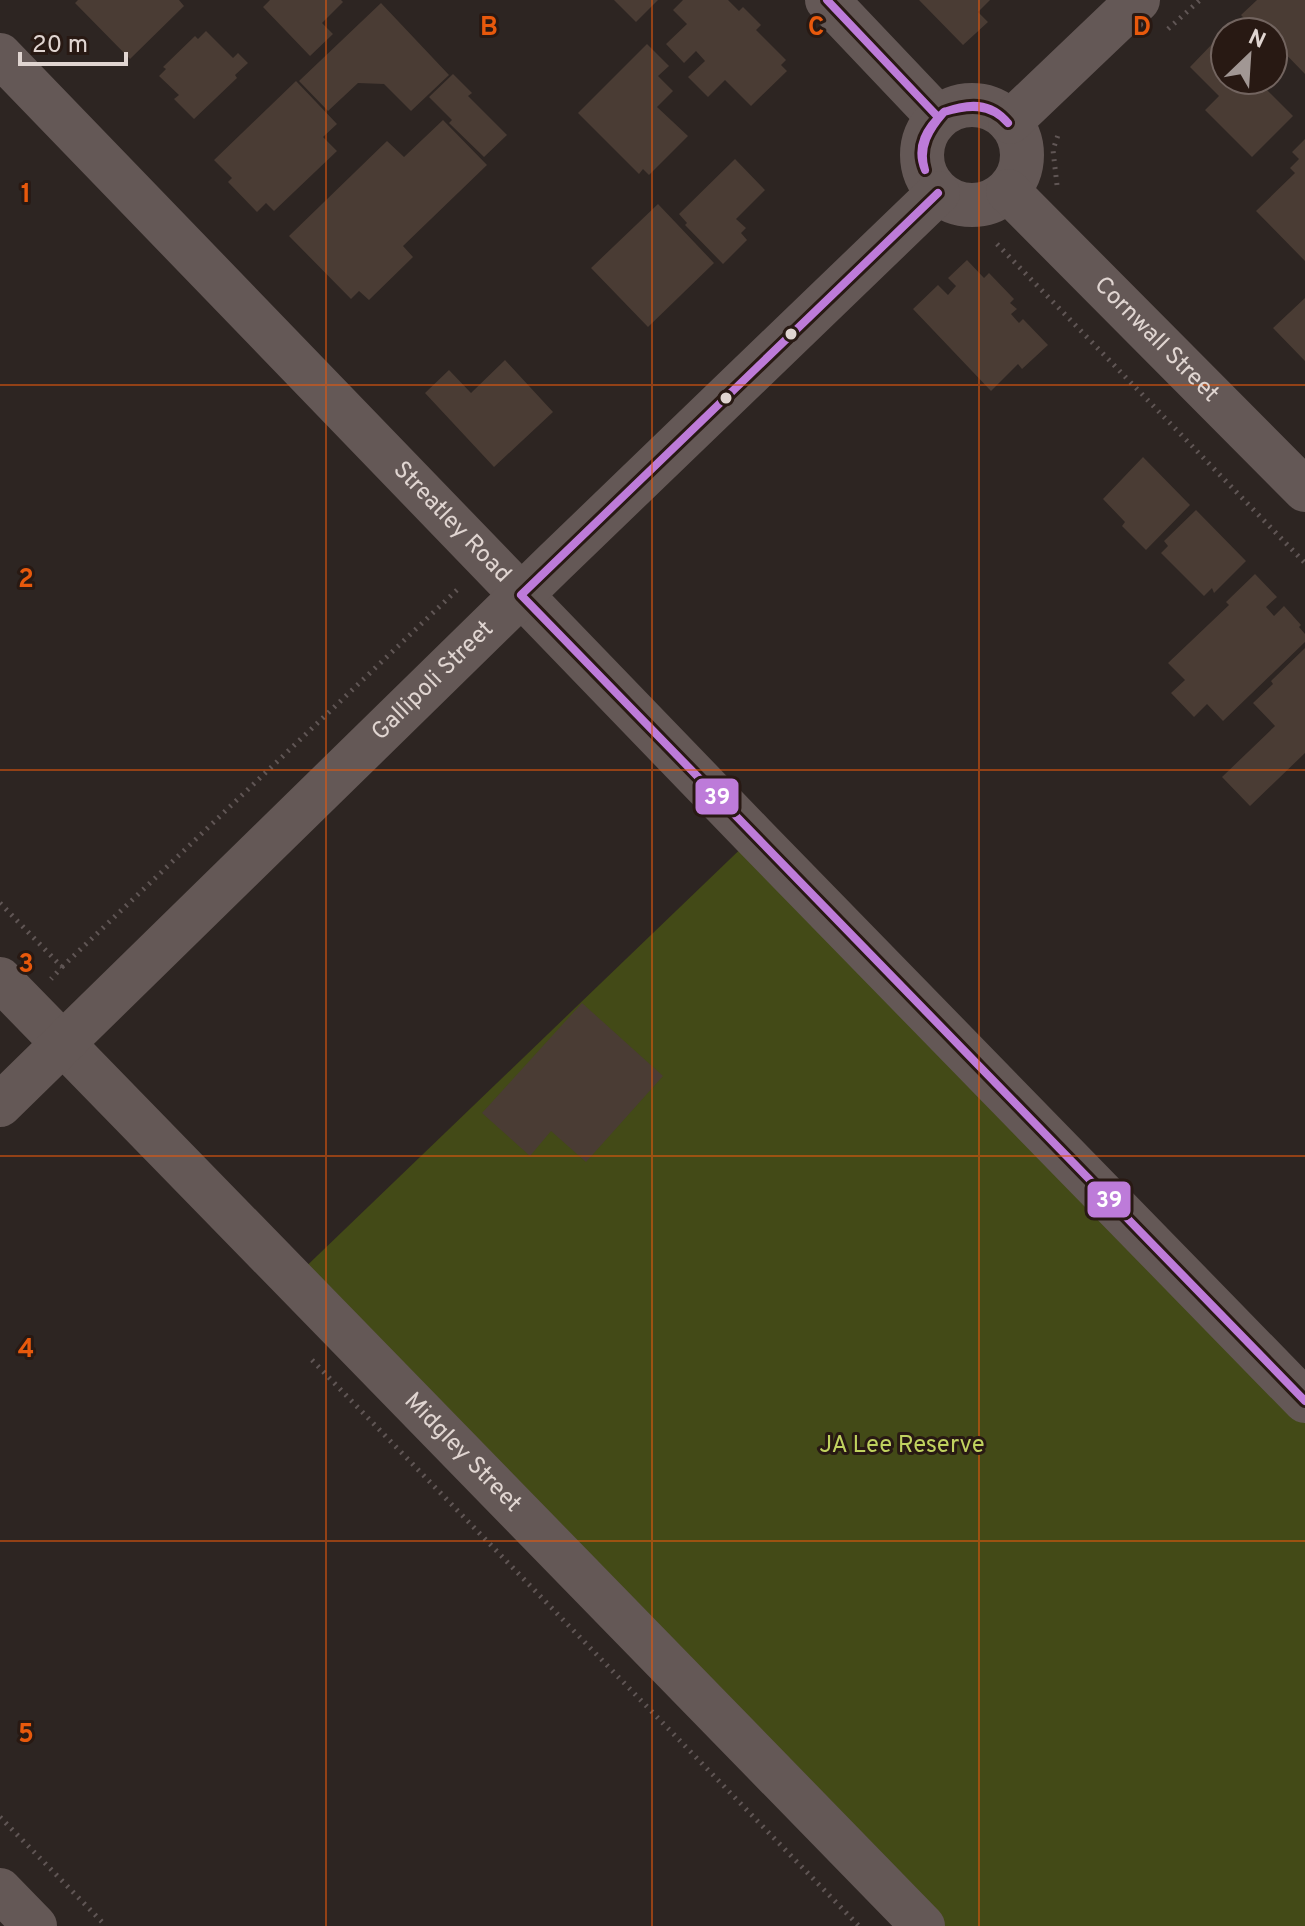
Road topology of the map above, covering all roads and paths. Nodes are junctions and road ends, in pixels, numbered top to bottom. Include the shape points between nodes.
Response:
1 (827, 0) edge
2 (1138, 0) edge
3 (0, 55) edge
4 (938, 117) junction
5 (1010, 122) junction
6 (1067, 123) dead end
7 (1057, 188) dead end
8 (1008, 191) junction
9 (938, 193) junction
10 (997, 244) dead end
11 (1305, 490) edge
12 (1305, 563) edge
13 (461, 586) dead end
14 (521, 595) junction
15 (62, 967) dead end
16 (0, 979) edge
17 (63, 1044) junction
18 (0, 1105) edge
19 (309, 1357) dead end
20 (1305, 1401) edge
21 (0, 1817) edge
22 (0, 1890) edge
23 (35, 1926) edge
24 (106, 1926) edge
25 (859, 1926) edge
26 (923, 1926) edge

1 - 4 street
2 - 5 street
3 - 14 street, Streatley Road
4 - 5 street via 955,107 979,105
4 - 9 street via 927,131 921,157
5 - 8 street via 1022,157
6 - 7 path via 1053,150
8 - 9 street via 973,206
8 - 11 street, Cornwall Street
9 - 14 street, Gallipoli Street
10 - 12 path
13 - 15 path
14 - 17 street, Gallipoli Street
14 - 20 street, Streatley Road
16 - 17 street, Midgley Street
17 - 18 street, Gallipoli Street
17 - 26 street, Midgley Street
19 - 25 path
21 - 24 path
22 - 23 street

